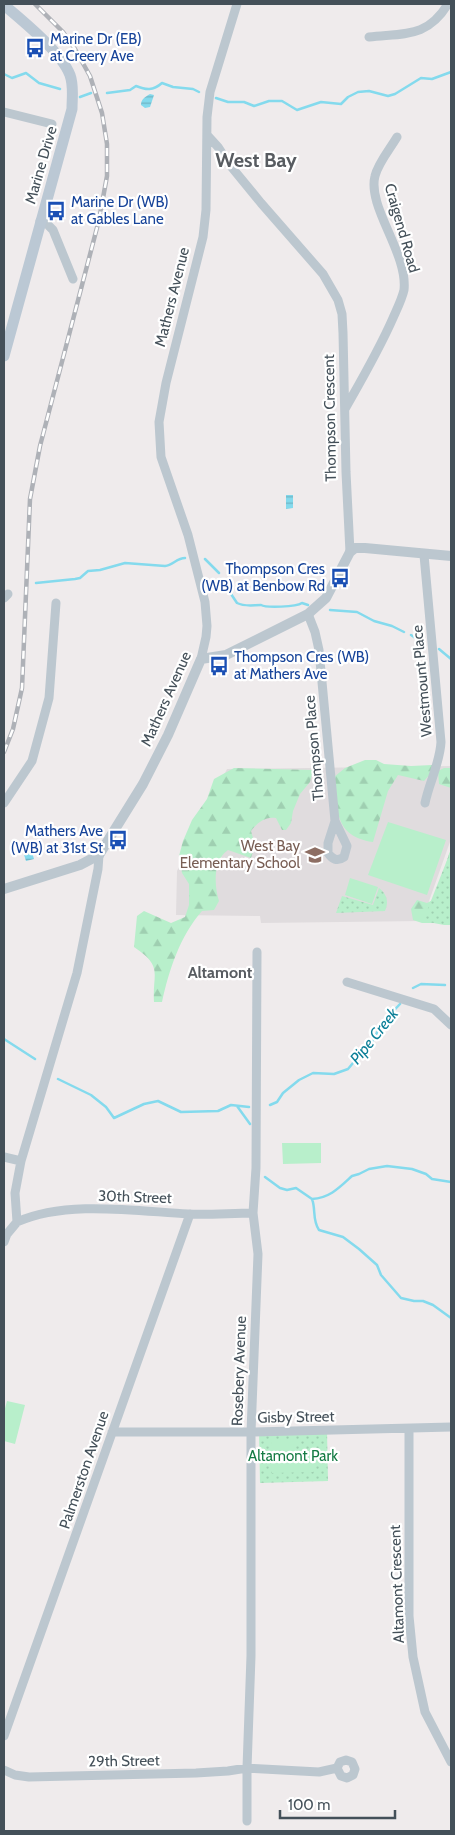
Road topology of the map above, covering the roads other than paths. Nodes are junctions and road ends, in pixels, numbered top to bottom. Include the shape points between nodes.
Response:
1 (4, 4) edge
2 (237, 4) edge
3 (448, 4) edge
4 (369, 37) dead end
5 (4, 112) edge
6 (52, 124) dead end
7 (208, 136) junction
8 (397, 137) dead end
9 (40, 221) junction
10 (74, 279) dead end
11 (4, 356) edge
12 (344, 410) junction
13 (350, 552) junction
14 (424, 555) junction
15 (451, 556) edge
16 (56, 603) dead end
17 (308, 614) junction
18 (201, 659) junction
19 (4, 803) edge
20 (425, 803) dead end
21 (335, 821) dead end
22 (99, 856) junction
23 (4, 889) edge
24 (257, 952) dead end
25 (347, 982) dead end
26 (451, 1025) edge
27 (4, 1157) edge
28 (21, 1161) junction
29 (253, 1213) junction
30 (190, 1214) junction
31 (17, 1222) junction
32 (4, 1242) edge
33 (451, 1427) edge
34 (409, 1429) junction
35 (112, 1432) junction
36 (251, 1432) junction
37 (7, 1715) edge
38 (4, 1736) edge
39 (451, 1762) edge
40 (247, 1768) junction
41 (337, 1768) dead end
42 (4, 1770) edge
43 (247, 1821) dead end

1 - 9 main road, Marine Drive via 60,58 70,74 73,87 72,109
2 - 7 street, Mathers Avenue via 210,92
3 - 4 street via 441,15 424,29
5 - 6 street
7 - 12 street, Thompson Crescent via 333,289 342,314
7 - 18 street, Mathers Avenue via 203,237 162,398 159,432 161,457 188,535 205,602 206,637
8 - 12 street, Craigend Road via 377,170 374,182 377,201 402,267 404,291 365,376
9 - 10 street via 53,230
9 - 11 main road, Marine Drive
12 - 13 street, Thompson Crescent
13 - 14 street via 355,548 365,548
13 - 17 street, Thompson Crescent via 326,598
14 - 15 street
14 - 20 street, Westmount Place via 441,742
16 - 19 street via 49,698 32,761
17 - 18 street, Thompson Crescent via 226,655
17 - 21 street, Thompson Place via 318,642
18 - 22 street, Mathers Avenue via 160,751
22 - 23 street
22 - 28 street, Mathers Avenue via 77,973
24 - 29 street, Rosebery Avenue
25 - 26 street via 434,1009
27 - 28 street
28 - 31 street, Mathers Avenue via 15,1193
29 - 30 street, 30th Street
29 - 36 street, Rosebery Avenue via 258,1254
30 - 31 street, 30th Street via 61,1210
30 - 35 street, Palmerston Avenue
31 - 32 street
33 - 34 street, Gisby Street
34 - 36 street, Gisby Street
34 - 39 street, Altamont Crescent via 409,1616 413,1657 425,1712
35 - 36 street, Gisby Street
35 - 37 street, Palmerston Avenue via 62,1575
36 - 40 street, Rosebery Avenue via 251,1656
37 - 38 street, Palmerston Avenue
40 - 41 street, 29th Street via 319,1772
40 - 42 street, 29th Street via 196,1774 28,1777
40 - 43 street, Rosebery Avenue

